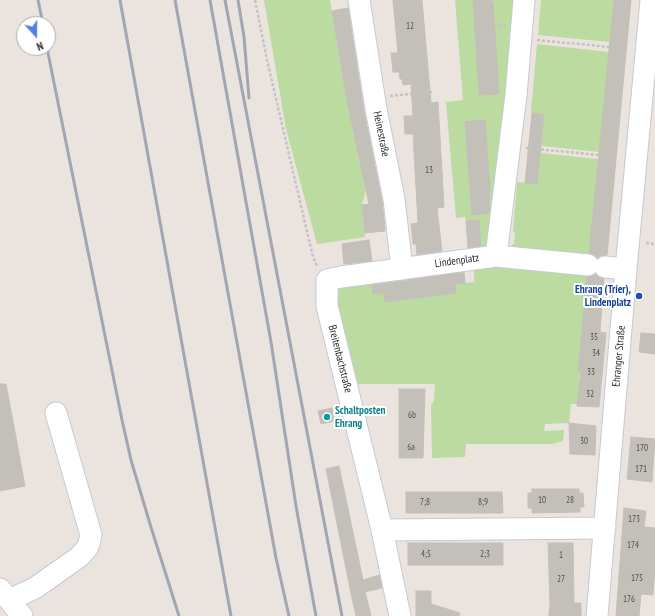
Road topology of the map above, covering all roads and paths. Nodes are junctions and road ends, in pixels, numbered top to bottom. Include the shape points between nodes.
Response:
1 (255, 0) edge
2 (359, 0) edge
3 (524, 0) edge
4 (651, 0) edge
5 (521, 38) junction
6 (610, 47) dead end
7 (432, 92) dead end
8 (374, 98) junction
9 (509, 147) junction
10 (599, 155) dead end
11 (496, 256) junction
12 (606, 267) junction
13 (402, 269) junction
14 (327, 280) junction
15 (56, 413) dead end
16 (604, 528) junction
17 (382, 530) junction
18 (18, 607) edge
19 (400, 616) edge
20 (597, 616) edge

1 - 14 path via 313,257 320,273
2 - 8 street, Heinestraße
3 - 5 street
4 - 12 street, Ehranger Straße
5 - 6 path
5 - 9 street
7 - 8 path
8 - 13 street, Heinestraße via 394,200
9 - 10 path
9 - 11 street
11 - 12 street, Lindenplatz
11 - 13 street, Lindenplatz
12 - 16 street, Ehranger Straße
13 - 14 street, Lindenplatz
14 - 17 street, Breitenbachstraße via 327,306
15 - 18 street via 91,535 88,547 79,557 35,588
16 - 17 street
16 - 20 street, Ehranger Straße
17 - 19 street, Breitenbachstraße

